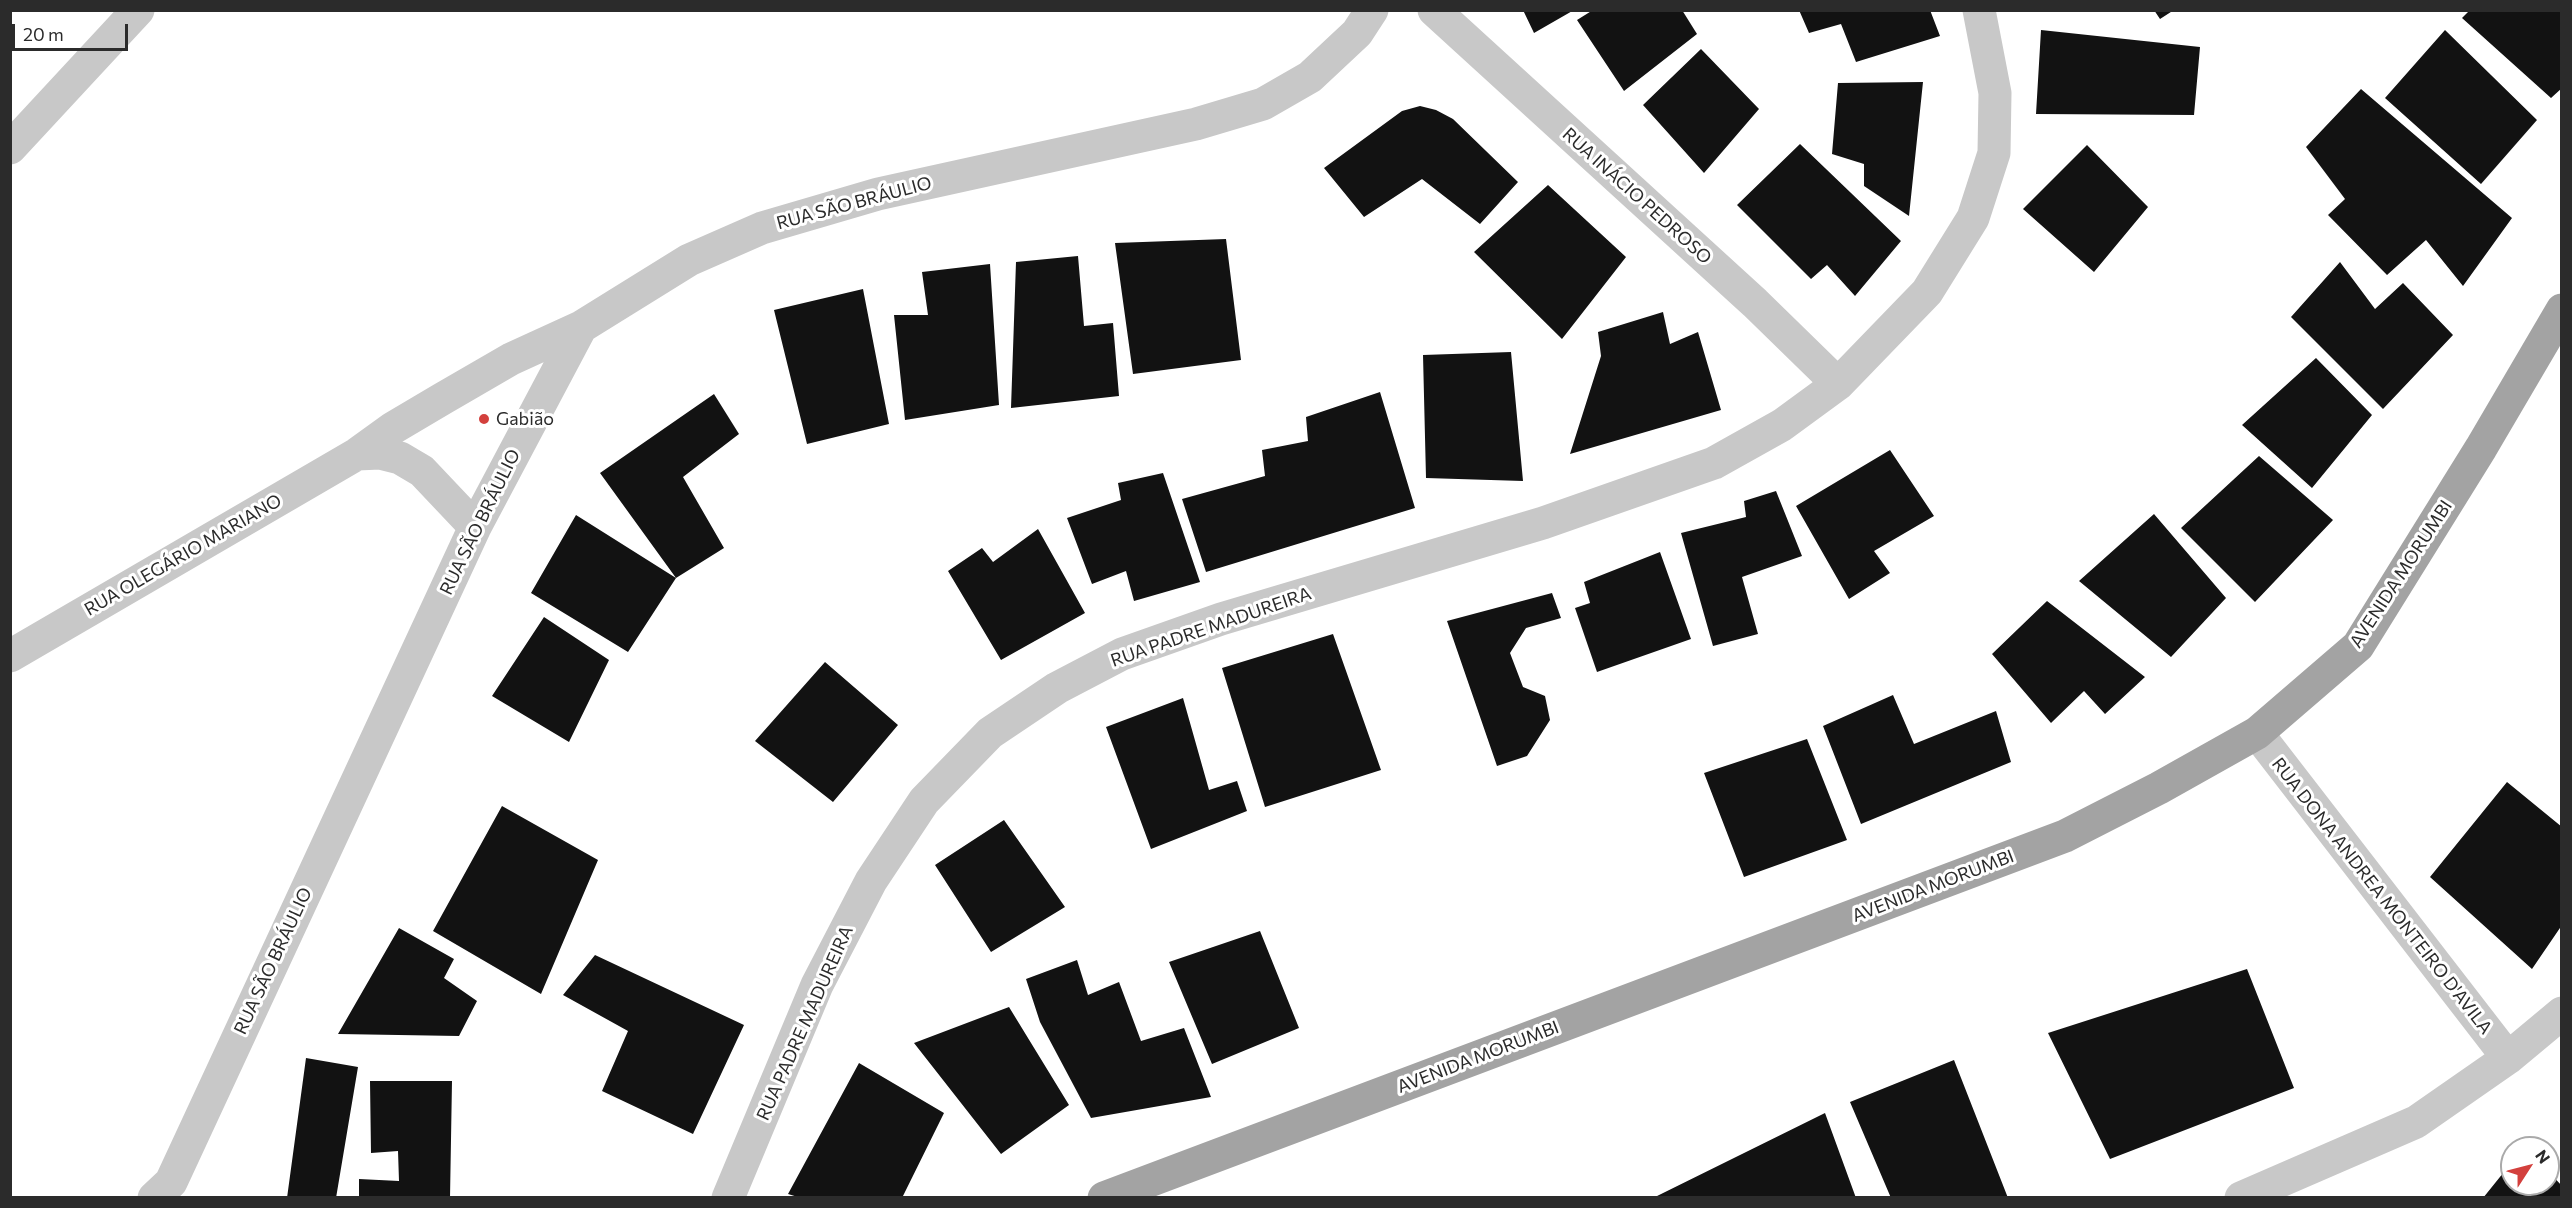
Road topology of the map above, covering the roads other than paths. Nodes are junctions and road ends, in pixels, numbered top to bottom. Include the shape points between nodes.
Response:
1 (138, 10) edge
2 (1372, 10) edge
3 (1434, 10) edge
4 (1979, 10) edge
5 (10, 148) edge
6 (2562, 310) edge
7 (580, 327) junction
8 (1838, 384) junction
9 (357, 454) junction
10 (475, 527) junction
11 (10, 656) edge
12 (2257, 733) junction
13 (2562, 1013) edge
14 (2508, 1058) junction
15 (166, 1192) edge
16 (728, 1197) edge
17 (1104, 1197) edge
18 (2241, 1197) edge

1 - 5 street
2 - 7 street, RUA SÃO BRÁULIO via 1357,33 1310,78 1263,104 1196,124 878,194 762,228 689,260
3 - 8 street, RUA INÁCIO PEDROSO via 1755,303
4 - 8 street, RUA PADRE MADUREIRA via 1995,93 1994,153 1973,218 1927,292
6 - 12 main road, AVENIDA MORUMBI via 2358,646
7 - 9 street, RUA OLEGÁRIO MARIANO via 511,359 393,428
7 - 10 street, RUA SÃO BRÁULIO
8 - 16 street, RUA PADRE MADUREIRA via 1782,425 1714,464 1543,523 1221,619 1122,654 1057,688 990,733 924,801 871,881 818,985
9 - 10 street via 380,453 415,467
9 - 11 street, RUA OLEGÁRIO MARIANO
10 - 15 street, RUA SÃO BRÁULIO
12 - 14 street, RUA DONA ANDREA MONTEIRO D'AVILA
12 - 17 main road, AVENIDA MORUMBI via 2065,836
13 - 14 street
14 - 18 street via 2416,1122

